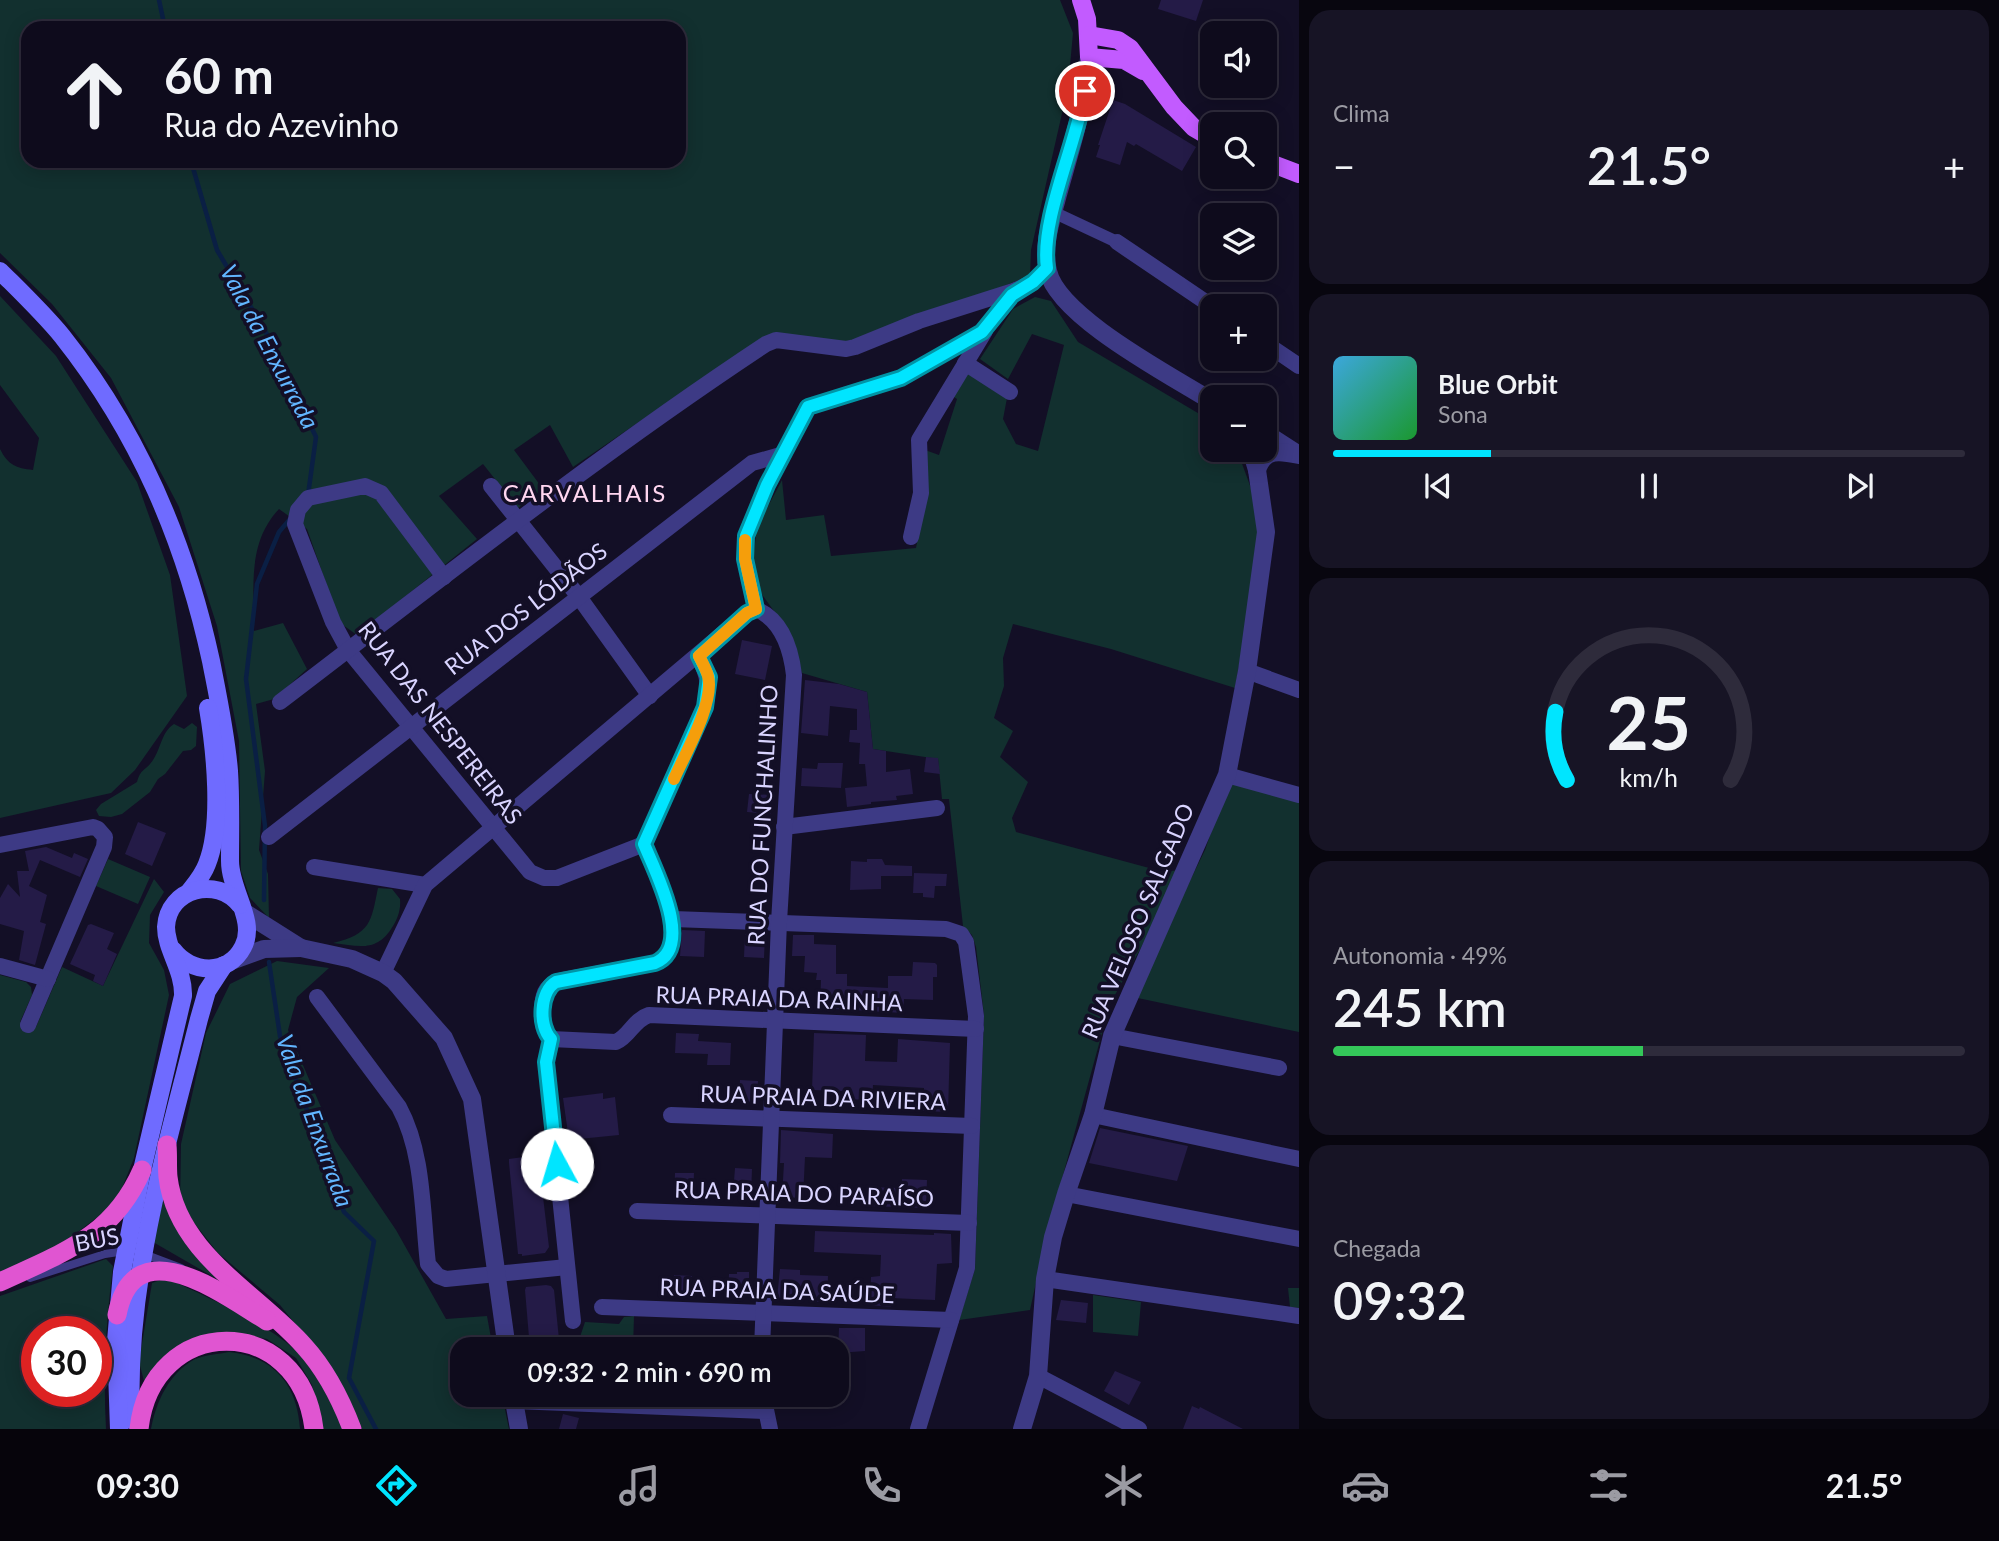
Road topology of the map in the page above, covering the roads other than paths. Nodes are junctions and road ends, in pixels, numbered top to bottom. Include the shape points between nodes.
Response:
1 (1081, 0) edge
2 (1089, 35) junction
3 (1089, 57) junction
4 (1149, 75) junction
5 (1200, 131) edge
6 (1277, 166) edge
7 (1299, 174) edge
8 (1053, 212) junction
9 (1117, 242) joint
10 (1047, 268) junction
11 (0, 271) edge
12 (1033, 282) junction
13 (0, 283) edge
14 (1016, 290) junction
15 (1056, 290) junction
16 (1200, 298) edge
17 (988, 326) junction
18 (1277, 351) edge
19 (965, 363) junction
20 (1299, 366) edge
21 (1010, 392) dead end
22 (1200, 393) edge
23 (1277, 448) edge
24 (784, 454) junction
25 (1299, 455) edge
26 (1255, 462) edge
27 (1260, 462) edge
28 (1257, 470) junction
29 (491, 486) dead end
30 (518, 520) junction
31 (911, 537) dead end
32 (444, 577) junction
33 (579, 597) junction
34 (756, 609) junction
35 (348, 650) junction
36 (699, 656) junction
37 (1247, 671) junction
38 (1299, 690) edge
39 (650, 696) junction
40 (280, 702) dead end
41 (412, 727) junction
42 (1227, 775) junction
43 (1299, 795) edge
44 (937, 808) dead end
45 (784, 827) junction
46 (492, 828) junction
47 (269, 837) dead end
48 (644, 844) junction
49 (0, 845) edge
50 (314, 867) dead end
51 (425, 885) junction
52 (190, 892) junction
53 (242, 909) junction
54 (673, 919) junction
55 (779, 922) junction
56 (301, 948) junction
57 (173, 950) junction
58 (228, 963) junction
59 (0, 966) edge
60 (383, 973) junction
61 (48, 979) junction
62 (317, 997) dead end
63 (776, 1021) junction
64 (28, 1025) dead end
65 (976, 1029) junction
66 (1112, 1036) junction
67 (551, 1039) junction
68 (1279, 1068) dead end
69 (671, 1115) dead end
70 (1093, 1115) junction
71 (771, 1119) junction
72 (972, 1126) junction
73 (167, 1145) junction
74 (1299, 1159) edge
75 (142, 1170) junction
76 (1066, 1194) junction
77 (637, 1211) dead end
78 (767, 1216) junction
79 (969, 1223) junction
80 (1299, 1239) edge
81 (134, 1252) junction
82 (567, 1267) junction
83 (497, 1275) junction
84 (138, 1276) junction
85 (1045, 1279) junction
86 (198, 1280) junction
87 (0, 1283) edge
88 (0, 1289) edge
89 (603, 1307) dead end
90 (764, 1313) junction
91 (117, 1315) junction
92 (1299, 1316) edge
93 (951, 1320) junction
94 (573, 1321) dead end
95 (505, 1337) edge
96 (763, 1337) edge
97 (295, 1338) junction
98 (1038, 1376) junction
99 (515, 1407) edge
100 (765, 1407) edge
101 (1116, 1422) edge
102 (119, 1429) edge
103 (131, 1429) edge
104 (139, 1429) edge
105 (314, 1429) edge
106 (352, 1429) edge
107 (519, 1429) edge
108 (770, 1429) edge
109 (918, 1429) edge
110 (1022, 1429) edge
111 (1139, 1429) edge

1 - 2 main road
2 - 3 main road
2 - 4 main road via 1118,40 1130,48
3 - 4 main road via 1124,60
3 - 8 street via 1083,105
4 - 5 main road
6 - 7 main road
8 - 9 street
8 - 10 street
9 - 16 street
10 - 12 street
10 - 15 street
11 - 53 main road via 61,336 117,414 150,476 186,564 223,726 230,795 230,872
12 - 14 street
12 - 15 street
13 - 52 main road via 75,368 117,431 146,488 186,597 216,770 210,854
14 - 17 street
14 - 30 street via 846,349 776,340 766,344
15 - 22 street via 1091,325
17 - 19 street
17 - 24 street via 901,378 808,407
18 - 20 street
19 - 21 street
19 - 31 street via 919,440 921,493
23 - 25 street
24 - 33 street, RUA DOS LÓDÃOS via 752,463
24 - 34 street via 746,536 745,559
26 - 28 street, RUA VELOSO SALGADO
27 - 28 street
28 - 37 street, RUA VELOSO SALGADO via 1266,532
29 - 30 street
30 - 32 street
30 - 33 street
32 - 35 street
32 - 35 street, RUA DAS NESPEREIRAS via 378,490 361,486 305,500 295,524 332,622
33 - 39 street
33 - 41 street, RUA DOS LÓDÃOS
34 - 36 street
34 - 45 street, RUA DO FUNCHALINHO via 779,628 793,669
35 - 40 street
35 - 41 street, RUA DAS NESPEREIRAS
36 - 39 street
36 - 48 street via 709,677 705,707
37 - 38 street
37 - 42 street, RUA VELOSO SALGADO
39 - 46 street
41 - 46 street, RUA DAS NESPEREIRAS
41 - 47 street, RUA DOS LÓDÃOS
42 - 43 street
42 - 66 street, RUA VELOSO SALGADO
44 - 45 street
45 - 55 street, RUA DO FUNCHALINHO
46 - 48 street, RUA DAS NESPEREIRAS via 530,872 544,878 557,878
46 - 51 street
48 - 54 street
49 - 61 street via 93,827 102,833 104,848
50 - 51 street
51 - 60 street
52 - 53 main road via 218,889
52 - 57 main road via 169,914 166,928
53 - 56 street
53 - 58 main road via 247,924 245,942
54 - 55 street
54 - 67 street via 669,951 661,961 562,980 548,987 543,999 544,1027
55 - 63 street, RUA DO FUNCHALINHO
55 - 65 street via 946,929 961,934 967,947
56 - 58 street via 264,949
56 - 60 street
57 - 58 main road via 195,967 210,969
57 - 75 main road via 183,978 182,1007
58 - 73 main road via 204,998
59 - 61 street
60 - 83 street via 444,1038 472,1099
61 - 64 street
62 - 83 street via 410,1127 428,1264 446,1279
63 - 65 street, RUA PRAIA DA RAINHA
63 - 67 street, RUA PRAIA DA RAINHA via 649,1015 637,1020 616,1042
63 - 71 street, RUA DO FUNCHALINHO
65 - 72 street
66 - 68 street
66 - 70 street, RUA VELOSO SALGADO
67 - 82 street via 546,1062
69 - 71 street, RUA PRAIA DA RIVIERA
70 - 74 street
70 - 76 street, RUA VELOSO SALGADO
71 - 72 street, RUA PRAIA DA RIVIERA
71 - 78 street, RUA DO FUNCHALINHO
72 - 79 street
73 - 81 main road
73 - 97 highway via 168,1179 177,1211 199,1246
75 - 81 main road
75 - 87 highway via 129,1198 108,1223 66,1251
76 - 80 street
76 - 85 street, RUA VELOSO SALGADO
77 - 78 street, RUA PRAIA DO PARAÍSO
78 - 79 street, RUA PRAIA DO PARAÍSO
78 - 90 street, RUA DO FUNCHALINHO
79 - 93 street via 967,1268
81 - 84 main road
81 - 86 lane, BUS via 171,1262
81 - 88 lane, BUS via 105,1254
81 - 91 main road
82 - 83 street
82 - 94 street
83 - 95 street
84 - 86 highway via 163,1270
84 - 91 highway via 122,1295
84 - 103 main road via 131,1348
85 - 92 street
85 - 98 street, RUA VELOSO SALGADO
86 - 97 highway
89 - 90 street, RUA PRAIA DA SAÚDE
90 - 93 street, RUA PRAIA DA SAÚDE
90 - 96 street, RUA DO FUNCHALINHO
91 - 102 main road
93 - 109 street
97 - 106 highway via 327,1379
98 - 101 street
98 - 110 street, RUA VELOSO SALGADO
99 - 107 street
100 - 108 street
101 - 111 street
104 - 105 highway via 150,1387 169,1363 196,1347 220,1342 260,1347 288,1365 306,1393

